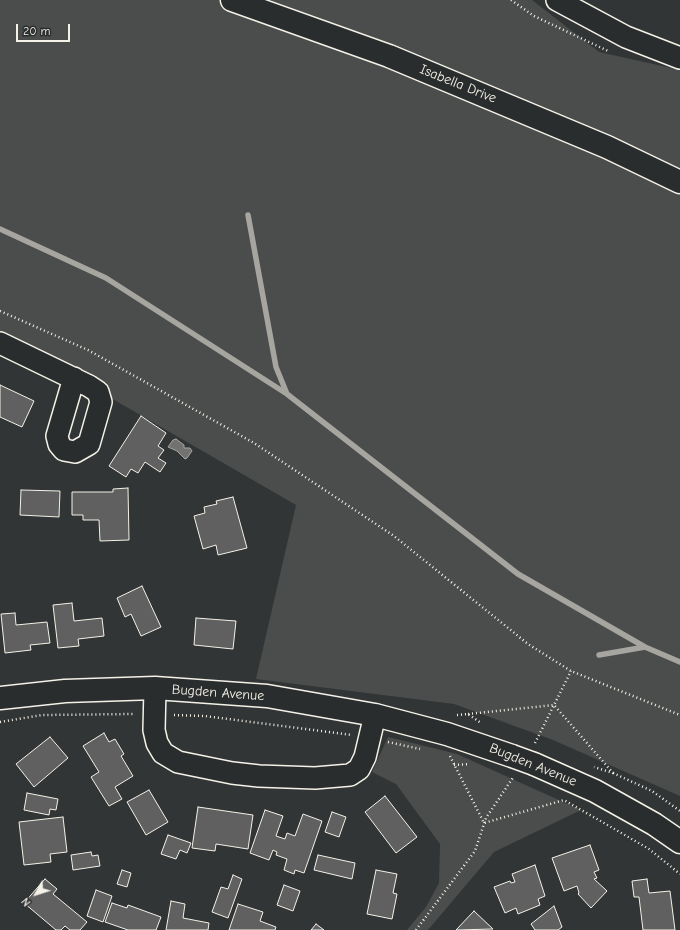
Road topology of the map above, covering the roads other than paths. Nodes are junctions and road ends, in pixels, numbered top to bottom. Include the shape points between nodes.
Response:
1 (232, 0) edge
2 (557, 0) edge
3 (680, 58) edge
4 (680, 182) edge
5 (0, 343) edge
6 (74, 378) dead end
7 (155, 688) junction
8 (0, 698) edge
9 (375, 715) junction
10 (680, 842) edge

1 - 4 street, Isabella Drive via 396,59 606,146
2 - 3 street via 626,37
5 - 6 street
7 - 8 street, Bugden Avenue via 65,691
7 - 9 street, Bugden Avenue via 267,696
7 - 9 street, Bugden Avenue via 154,730 163,753 178,762 232,773 315,778 350,775 359,769 365,758
9 - 10 street, Bugden Avenue via 452,736 523,760 595,791 654,824

